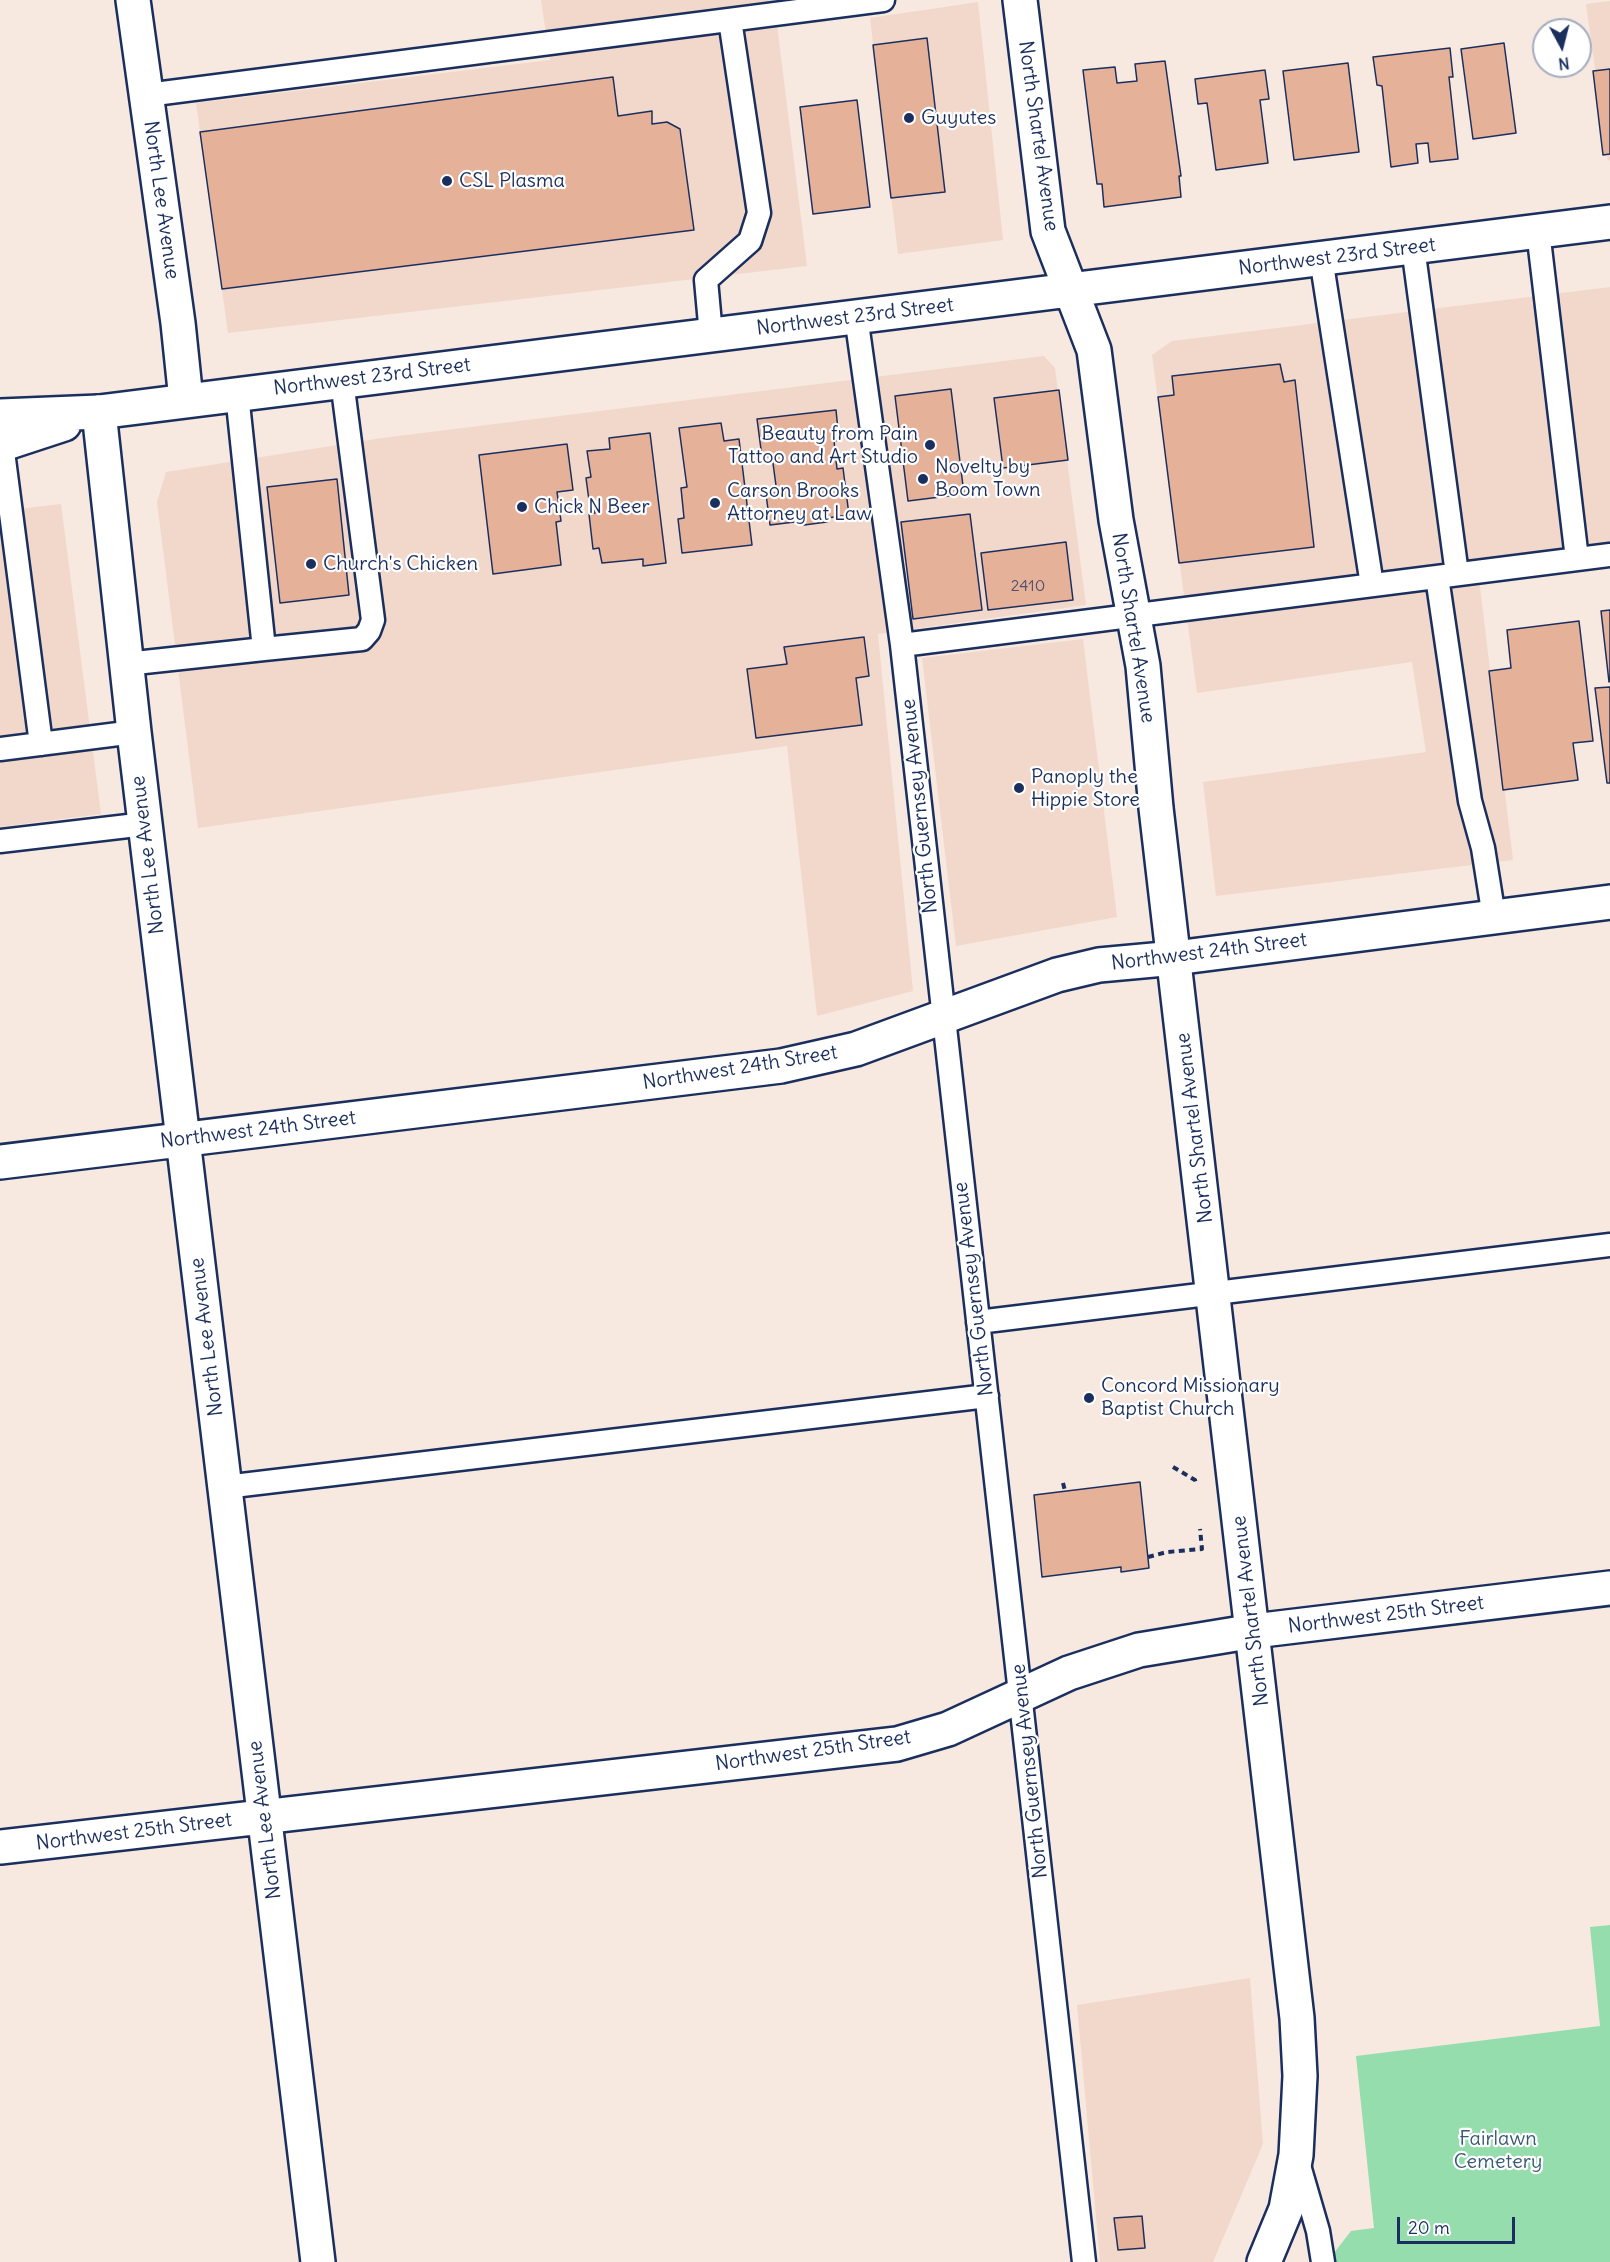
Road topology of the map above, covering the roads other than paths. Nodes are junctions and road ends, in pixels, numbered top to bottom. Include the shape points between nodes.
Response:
1 (134, 0) edge
2 (883, 0) edge
3 (1020, 0) edge
4 (730, 20) junction
5 (147, 95) junction
6 (1610, 222) edge
7 (1538, 231) junction
8 (1413, 247) junction
9 (1322, 258) junction
10 (1071, 290) junction
11 (856, 316) junction
12 (711, 335) junction
13 (342, 381) junction
14 (237, 394) junction
15 (186, 400) junction
16 (99, 412) junction
17 (1, 435) edge
18 (1610, 555) edge
19 (1577, 560) junction
20 (1447, 575) junction
21 (1372, 585) junction
22 (1135, 614) junction
23 (902, 645) junction
24 (264, 649) junction
25 (126, 664) junction
26 (134, 732) junction
27 (41, 744) junction
28 (0, 749) edge
29 (145, 824) junction
30 (0, 841) edge
31 (1610, 902) edge
32 (1494, 917) junction
33 (1175, 958) junction
34 (942, 1019) junction
35 (183, 1139) junction
36 (0, 1162) edge
37 (1610, 1245) edge
38 (1215, 1295) junction
39 (978, 1322) junction
40 (987, 1396) junction
41 (225, 1487) junction
42 (1610, 1588) edge
43 (1254, 1631) junction
44 (1022, 1695) junction
45 (264, 1817) junction
46 (0, 1847) edge
47 (1296, 2155) junction
48 (318, 2262) edge
49 (1084, 2262) edge
50 (1264, 2262) edge
51 (1323, 2262) edge

1 - 5 street, North Lee Avenue
2 - 4 lane
3 - 10 street, North Shartel Avenue via 1048,231
4 - 5 lane
4 - 12 lane via 759,213 750,241 706,280
5 - 15 street, North Lee Avenue
6 - 7 street, Northwest 23rd Street
7 - 8 street, Northwest 23rd Street
7 - 19 lane
8 - 9 street, Northwest 23rd Street
8 - 20 lane
9 - 10 street, Northwest 23rd Street
9 - 21 lane
10 - 11 street, Northwest 23rd Street
10 - 22 street, North Shartel Avenue via 1094,350 1116,520
11 - 12 street, Northwest 23rd Street
11 - 23 lane, North Guernsey Avenue
12 - 13 street, Northwest 23rd Street
13 - 14 street, Northwest 23rd Street
13 - 24 lane via 373,620 362,639
14 - 15 street, Northwest 23rd Street
14 - 24 lane
15 - 16 street, Northwest 23rd Street
16 - 17 street, Northwest 23rd Street
16 - 25 street, North Lee Avenue
17 - 27 lane
18 - 19 lane
19 - 20 lane
20 - 21 lane
20 - 32 lane via 1470,801 1483,848
21 - 22 lane
22 - 23 lane
22 - 33 street, North Shartel Avenue
23 - 34 lane, North Guernsey Avenue
24 - 25 lane
25 - 26 street, North Lee Avenue
26 - 27 lane
26 - 29 street, North Lee Avenue
27 - 28 lane
29 - 30 lane
29 - 35 street, North Lee Avenue
31 - 32 street, Northwest 24th Street
32 - 33 street, Northwest 24th Street
33 - 34 street, Northwest 24th Street via 1099,964 1057,975
33 - 38 street, North Shartel Avenue
34 - 35 street, Northwest 24th Street via 856,1049 781,1066
34 - 39 lane, North Guernsey Avenue
35 - 36 street, Northwest 24th Street
35 - 41 street, North Lee Avenue
37 - 38 lane
38 - 39 lane
38 - 43 street, North Shartel Avenue
39 - 40 lane, North Guernsey Avenue
40 - 41 lane
40 - 44 lane, North Guernsey Avenue
41 - 45 street, North Lee Avenue
42 - 43 street, Northwest 25th Street
43 - 44 street, Northwest 25th Street via 1139,1650 1069,1673
43 - 47 street, North Shartel Avenue via 1297,2018 1300,2086
44 - 45 street, Northwest 25th Street via 948,1729 897,1744
44 - 49 lane, North Guernsey Avenue
45 - 46 street, Northwest 25th Street
45 - 48 street, North Lee Avenue
47 - 50 street, North Shartel Avenue via 1286,2209
47 - 51 lane

